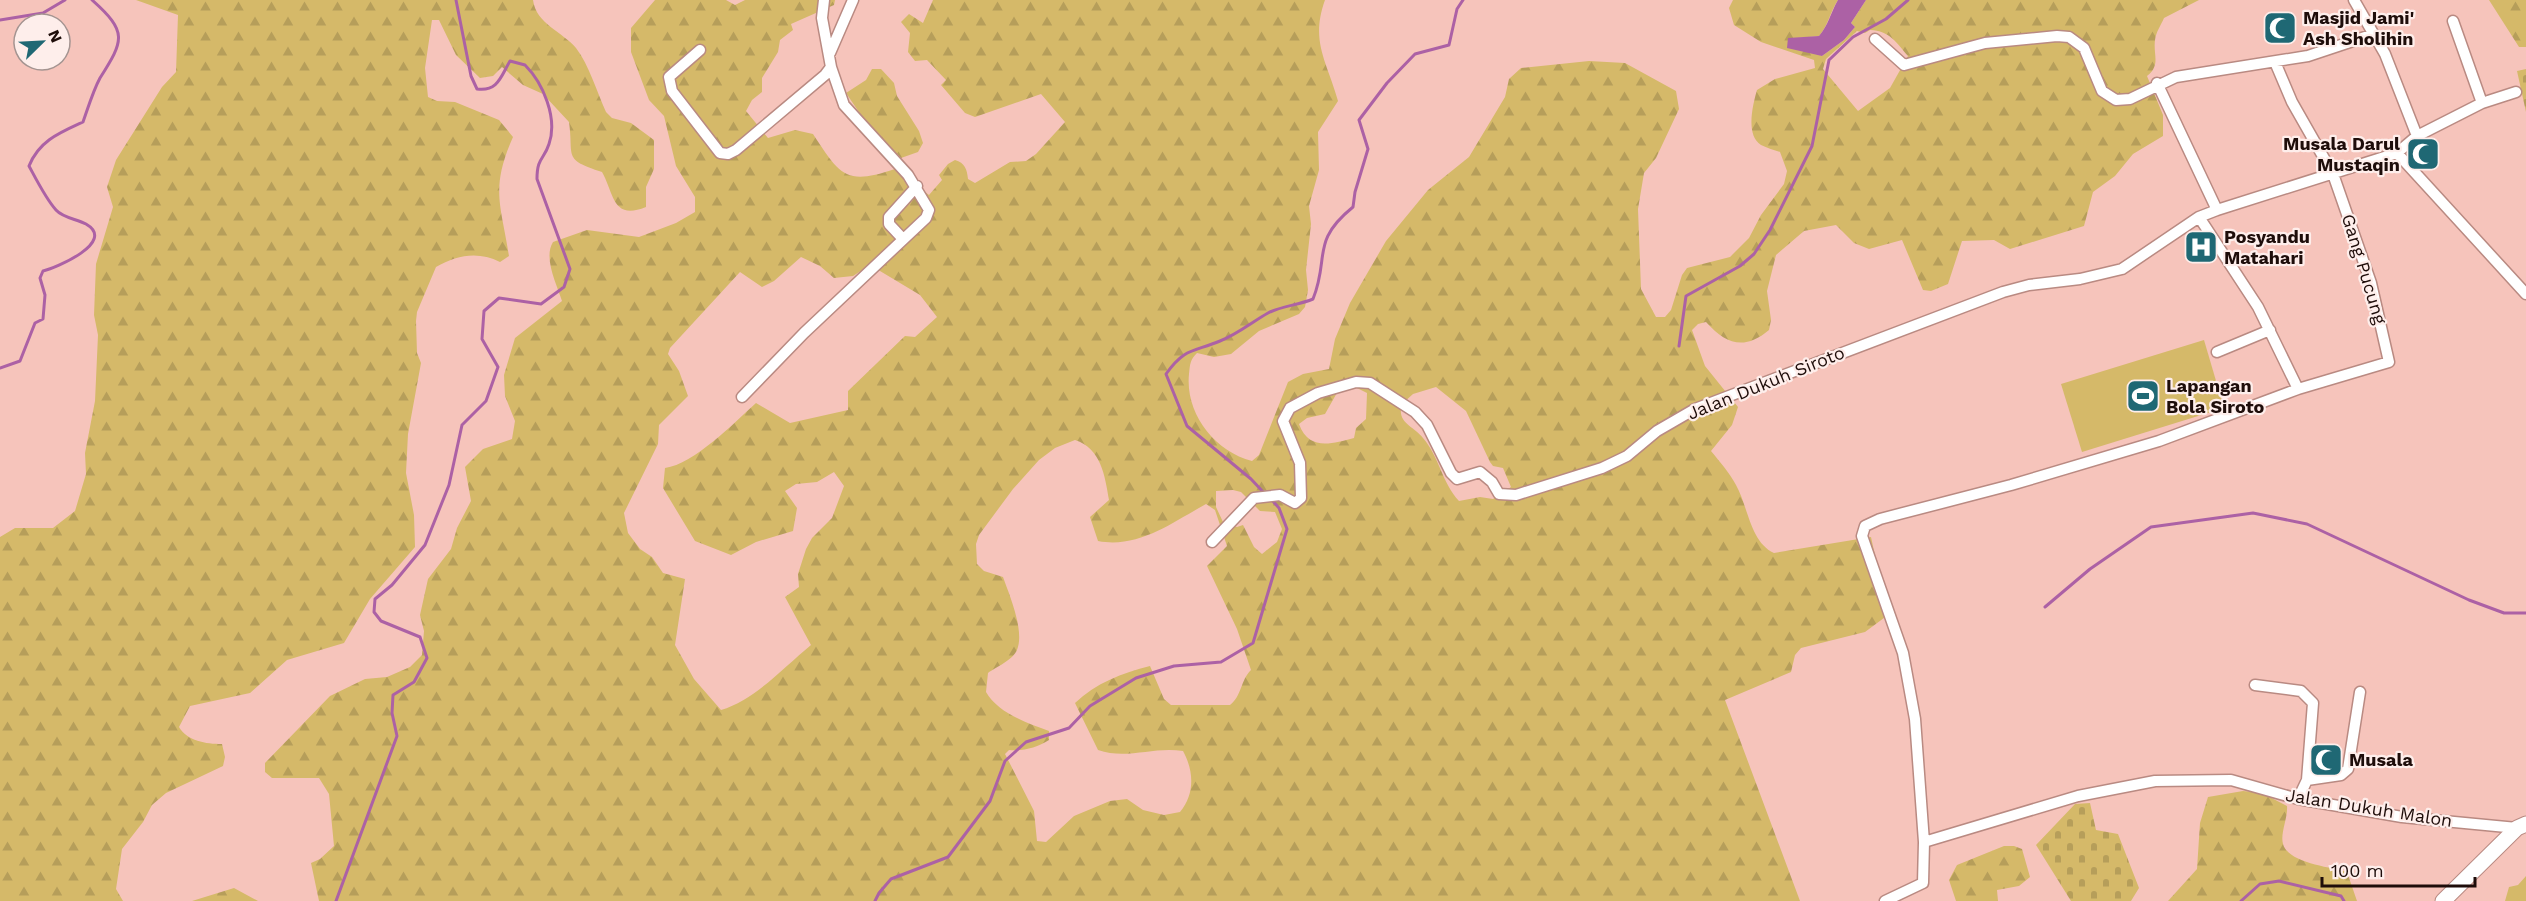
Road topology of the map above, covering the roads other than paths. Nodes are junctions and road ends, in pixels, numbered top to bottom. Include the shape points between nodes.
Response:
1 (824, 0) edge
2 (853, 0) edge
3 (2354, 0) edge
4 (2453, 21) dead end
5 (2374, 34) junction
6 (1875, 39) dead end
7 (700, 50) dead end
8 (830, 53) junction
9 (2275, 62) junction
10 (831, 67) junction
11 (2157, 83) junction
12 (2516, 92) dead end
13 (2482, 103) junction
14 (2417, 136) junction
15 (2397, 153) junction
16 (2333, 174) junction
17 (917, 186) junction
18 (2217, 210) junction
19 (2199, 217) junction
20 (903, 239) junction
21 (2526, 294) edge
22 (2270, 330) junction
23 (2217, 352) dead end
24 (2298, 390) junction
25 (742, 397) dead end
26 (1212, 542) dead end
27 (2255, 685) dead end
28 (2360, 692) dead end
29 (2307, 780) junction
30 (2298, 800) junction
31 (2522, 826) edge
32 (1924, 842) junction
33 (1885, 901) edge
34 (2443, 901) edge

1 - 8 street via 822,18
2 - 8 street
3 - 5 street
4 - 13 street
5 - 9 street via 2308,56
5 - 14 street
6 - 11 street via 1904,65 1985,43 2069,37 2084,48 2102,91 2116,100 2130,99
7 - 10 street via 673,70 670,84 720,153 728,154 754,135
8 - 10 street
9 - 11 street via 2175,76
9 - 16 street via 2292,102
10 - 17 street via 844,105
11 - 18 street
12 - 13 street, Jalan Dukuh Siroto
13 - 14 street, Jalan Dukuh Siroto
14 - 15 street, Jalan Dukuh Siroto
15 - 16 street, Jalan Dukuh Siroto
15 - 21 street
16 - 18 street, Jalan Dukuh Siroto
16 - 24 street, Gang Pucung via 2371,283 2390,360
17 - 20 street via 930,210
17 - 20 street via 889,217 889,224
18 - 19 street, Jalan Dukuh Siroto
19 - 22 street via 2231,262
19 - 26 street, Jalan Dukuh Siroto via 2122,269 2003,292 1695,409 1657,431 1628,456 1516,495 1499,494 1480,472 1457,479 1427,425 1415,412 1370,384 1356,382 1333,388 1290,408 1284,416 1300,463 1301,498 1295,503 1280,495 1254,498
20 - 25 street
22 - 23 street
22 - 24 street
24 - 32 street via 2159,441 1865,526 1862,536 1903,653 1915,719
27 - 29 street via 2301,692 2310,698 2313,715
28 - 29 street via 2348,769 2341,775
29 - 30 street
30 - 31 street, Jalan Dukuh Malon via 2402,817
30 - 32 street, Jalan Dukuh Malon via 2231,780 2155,781 2078,796
31 - 34 street, Jalan Dukuh Malon
32 - 33 street via 1923,883

